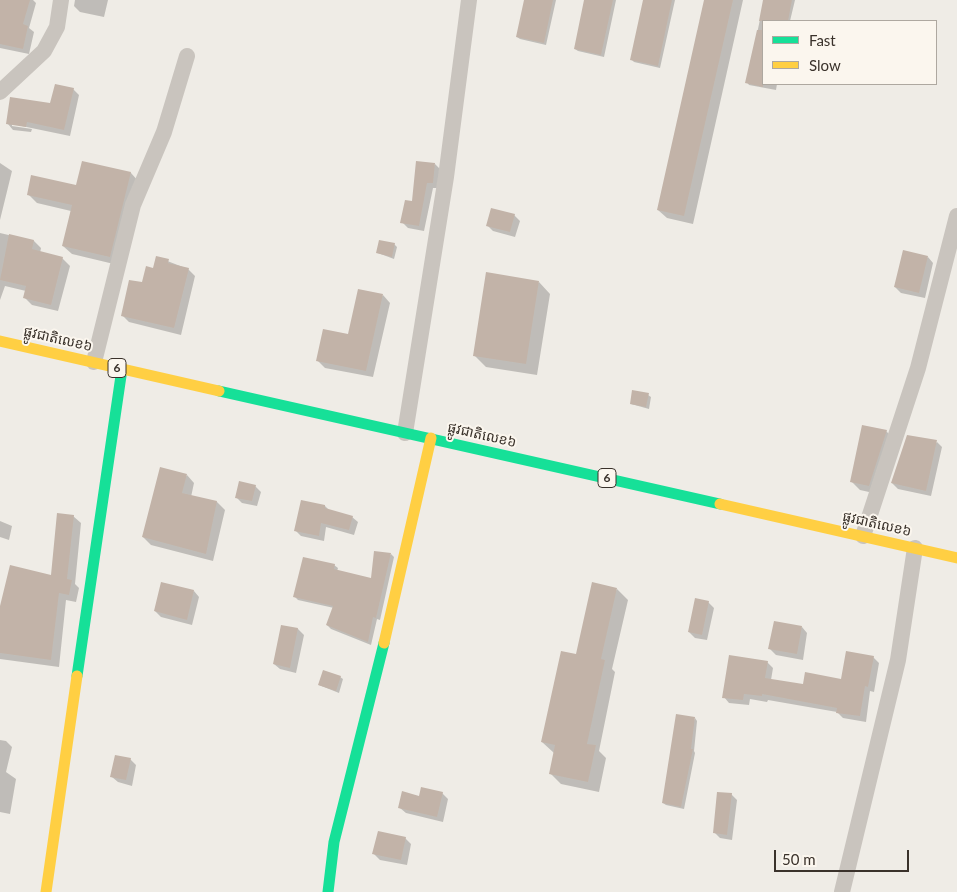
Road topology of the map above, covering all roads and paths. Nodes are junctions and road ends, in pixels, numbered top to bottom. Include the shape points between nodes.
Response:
1 (61, 0) edge
2 (469, 0) edge
3 (187, 56) dead end
4 (0, 92) edge
5 (957, 216) edge
6 (0, 341) edge
7 (94, 362) junction
8 (122, 369) junction
9 (405, 432) junction
10 (431, 438) junction
11 (863, 536) junction
12 (914, 548) junction
13 (957, 558) edge
14 (46, 892) edge
15 (328, 892) edge
16 (842, 892) edge

1 - 4 street via 57,27 44,51
2 - 9 street via 446,177
3 - 7 street via 164,132 133,205
5 - 11 street via 918,368
6 - 7 main road, ផ្លូវជាតិលេខ៦ / 6
7 - 8 main road, ផ្លូវជាតិលេខ៦ / 6
8 - 9 main road, ផ្លូវជាតិលេខ៦ / 6
8 - 14 main road
9 - 10 main road, ផ្លូវជាតិលេខ៦ / 6
10 - 11 main road, ផ្លូវជាតិលេខ៦ / 6
10 - 15 main road via 371,699 334,842
11 - 12 main road, ផ្លូវជាតិលេខ៦ / 6
12 - 13 main road, ផ្លូវជាតិលេខ៦ / 6
12 - 16 street via 898,660

